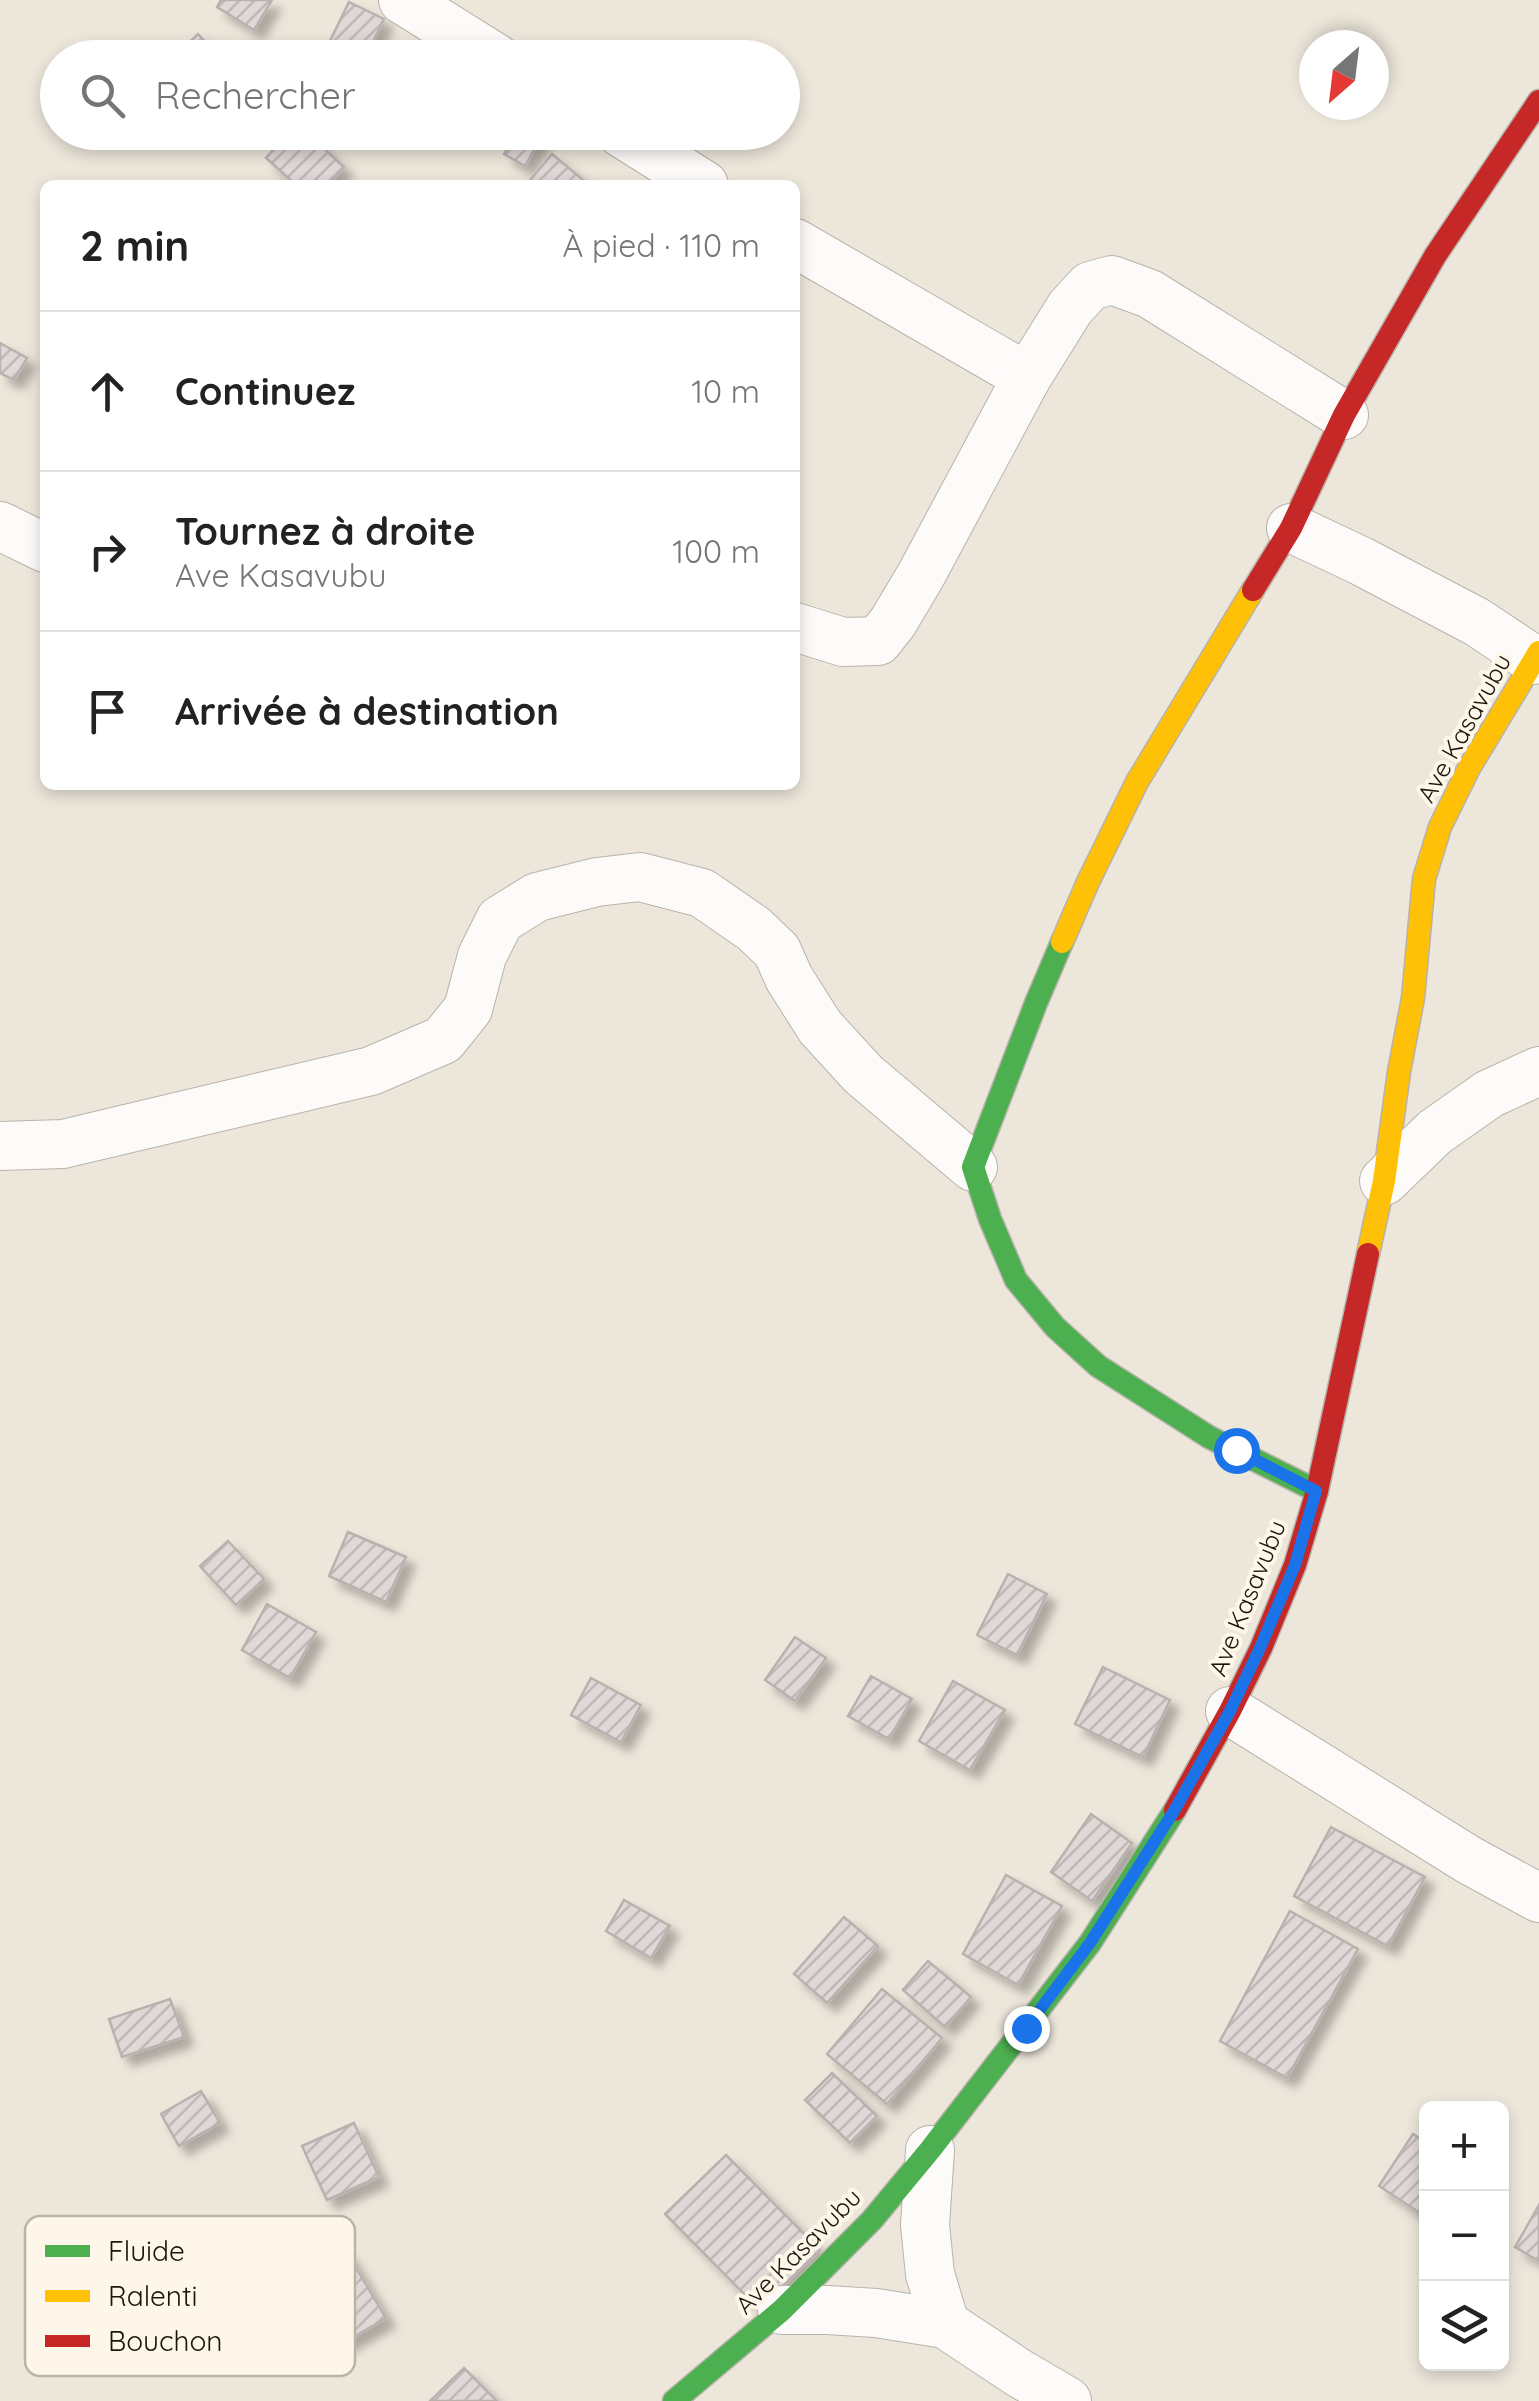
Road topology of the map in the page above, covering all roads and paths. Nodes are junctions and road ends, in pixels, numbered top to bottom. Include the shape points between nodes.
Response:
1 (402, 0) edge
2 (467, 40) edge
3 (1539, 100) edge
4 (649, 150) edge
5 (696, 180) edge
6 (800, 246) edge
7 (1026, 376) junction
8 (1344, 415) junction
9 (0, 526) edge
10 (1290, 528) junction
11 (40, 546) edge
12 (800, 629) edge
13 (1537, 656) edge
14 (1539, 1071) edge
15 (0, 1146) edge
16 (972, 1167) junction
17 (1384, 1180) junction
18 (1316, 1491) junction
19 (1230, 1711) junction
20 (1539, 1898) edge
21 (930, 2150) junction
22 (782, 2310) junction
23 (946, 2324) junction
24 (674, 2401) edge
25 (1068, 2401) edge

1 - 2 street
3 - 8 street via 1435,256
4 - 5 street
6 - 7 street
7 - 8 street via 1070,308 1090,286 1112,280 1150,294
7 - 12 street via 921,576 878,641 843,642
8 - 10 street
9 - 11 street
10 - 13 street
10 - 16 street via 1136,782 1036,1003
13 - 17 street, Ave Kasavubu via 1469,768 1424,879
14 - 17 street via 1462,1113
15 - 16 street via 63,1144 371,1071 444,1040 468,1008 500,920 537,897 640,877 702,894 754,929 777,950 820,1028
16 - 18 street via 1016,1280 1055,1327 1098,1366 1209,1437
17 - 18 street, Ave Kasavubu
18 - 19 street, Ave Kasavubu via 1295,1565
19 - 20 street
19 - 21 street, Ave Kasavubu via 1090,1943
21 - 22 street, Ave Kasavubu
21 - 23 street via 925,2225 930,2274
22 - 23 street via 876,2313
22 - 24 street, Ave Kasavubu
23 - 25 street

